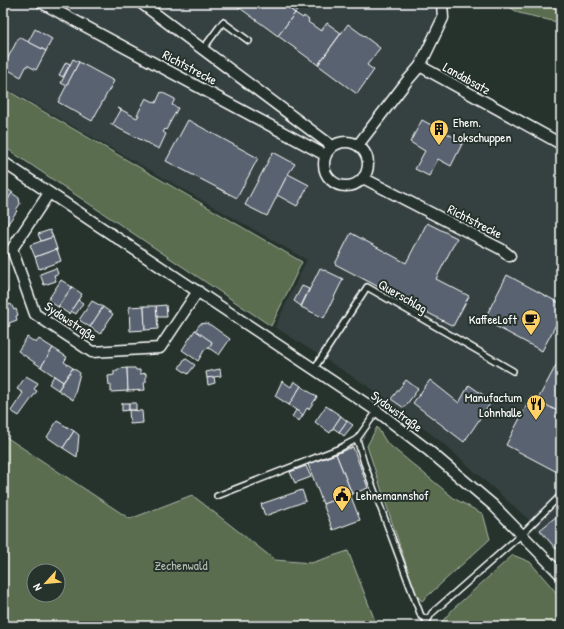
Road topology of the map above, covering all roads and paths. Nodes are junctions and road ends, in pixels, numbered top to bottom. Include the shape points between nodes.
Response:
1 (42, 3) edge
2 (141, 3) edge
3 (442, 3) edge
4 (250, 41) dead end
5 (203, 49) junction
6 (420, 66) junction
7 (561, 144) edge
8 (358, 145) junction
9 (332, 146) junction
10 (325, 155) junction
11 (3, 162) edge
12 (363, 178) junction
13 (50, 193) junction
14 (510, 256) dead end
15 (198, 291) junction
16 (314, 369) junction
17 (513, 371) dead end
18 (377, 411) junction
19 (357, 439) junction
20 (561, 495) edge
21 (217, 496) dead end
22 (522, 534) junction
23 (561, 574) edge
24 (428, 620) junction
25 (424, 626) edge

1 - 10 street, Richtstrecke
2 - 5 street, Richtstrecke
3 - 6 street via 443,18
4 - 5 lane via 223,22
5 - 9 street, Richtstrecke
6 - 7 street, Landabsatz
6 - 8 street
8 - 9 street via 345,142
8 - 12 street via 363,149 368,161
9 - 10 street
10 - 12 street via 324,171 334,183 346,186
11 - 13 street, Sydowstraße
12 - 14 street, Richtstrecke
13 - 15 street, Sydowstraße
13 - 15 street, Sydowstraße via 12,249 35,314 92,352 160,348
15 - 16 street, Sydowstraße
16 - 17 lane, Querschlag via 367,287
16 - 18 street, Sydowstraße
18 - 19 lane
18 - 22 street, Sydowstraße via 488,500
19 - 21 lane
19 - 24 lane via 421,616
20 - 22 lane
22 - 23 street, Sydowstraße
22 - 24 lane via 432,613
24 - 25 lane

